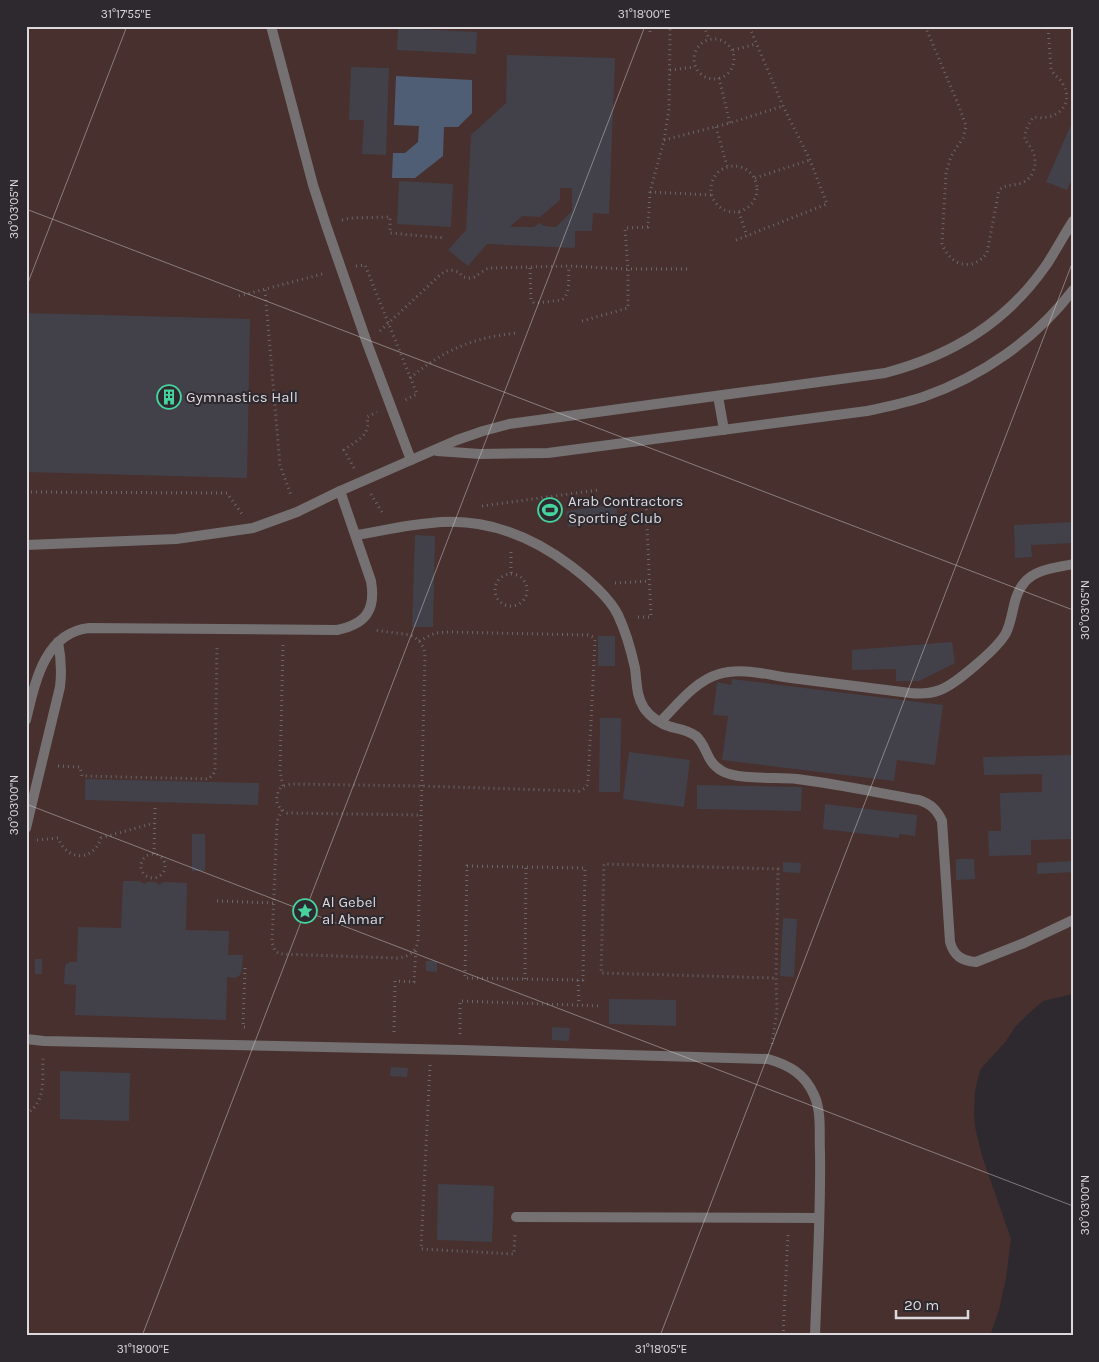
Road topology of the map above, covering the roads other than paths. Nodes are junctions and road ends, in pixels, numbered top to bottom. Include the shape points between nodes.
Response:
1 (271, 26) edge
2 (1073, 221) edge
3 (1073, 290) edge
4 (718, 396) junction
5 (724, 430) junction
6 (433, 450) junction
7 (412, 460) junction
8 (340, 491) junction
9 (356, 536) junction
10 (26, 545) edge
11 (1073, 564) edge
12 (58, 642) junction
13 (26, 720) edge
14 (660, 722) junction
15 (26, 828) edge
16 (1073, 920) edge
17 (26, 1039) edge
18 (516, 1217) road end
19 (819, 1218) junction
20 (815, 1336) edge

1 - 7 lane via 313,185 366,343
2 - 4 lane via 1028,289 984,328 937,356 886,373
3 - 5 lane via 1024,340 997,361 948,388 868,411
4 - 5 lane
4 - 6 lane via 509,424
5 - 6 lane via 548,453 480,454
6 - 7 lane
7 - 8 lane
8 - 9 lane
8 - 10 lane via 297,512 252,528 176,539
9 - 12 lane via 374,594 371,608 363,620 351,627 337,630 89,628 72,631
9 - 14 lane via 433,522 472,523 510,531 558,556 593,584 616,612 629,644 639,698 644,708
11 - 14 lane via 1030,577 1018,592 1010,624 1000,643 952,684 940,690 910,693 730,672 700,683
12 - 13 lane via 41,668
12 - 15 lane via 62,672 60,687
14 - 16 lane via 695,735 708,758 724,773 790,778 919,800 934,808 943,828 950,942 961,959 976,962
17 - 19 lane via 768,1059 796,1071 815,1096 819,1110
18 - 19 lane
19 - 20 lane

